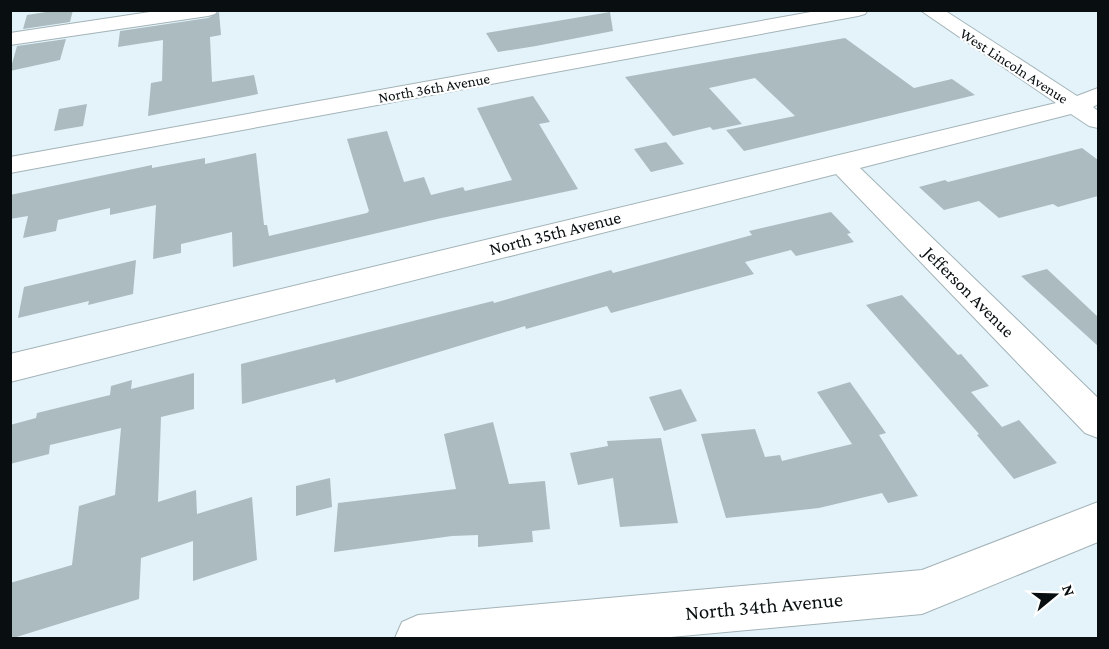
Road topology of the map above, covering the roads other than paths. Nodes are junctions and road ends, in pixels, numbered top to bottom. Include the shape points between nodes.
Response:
1 (208, 10) edge
2 (858, 10) edge
3 (930, 10) edge
4 (10, 39) edge
5 (1091, 107) edge
6 (840, 163) junction
7 (10, 165) edge
8 (10, 368) edge
9 (1098, 422) edge
10 (1098, 522) edge
11 (418, 639) edge

1 - 4 street
2 - 7 street, North 36th Avenue
3 - 5 street, West Lincoln Avenue
5 - 6 street, North 35th Avenue
6 - 8 street, North 35th Avenue
6 - 9 street, Jefferson Avenue
10 - 11 street, North 34th Avenue via 922,591

